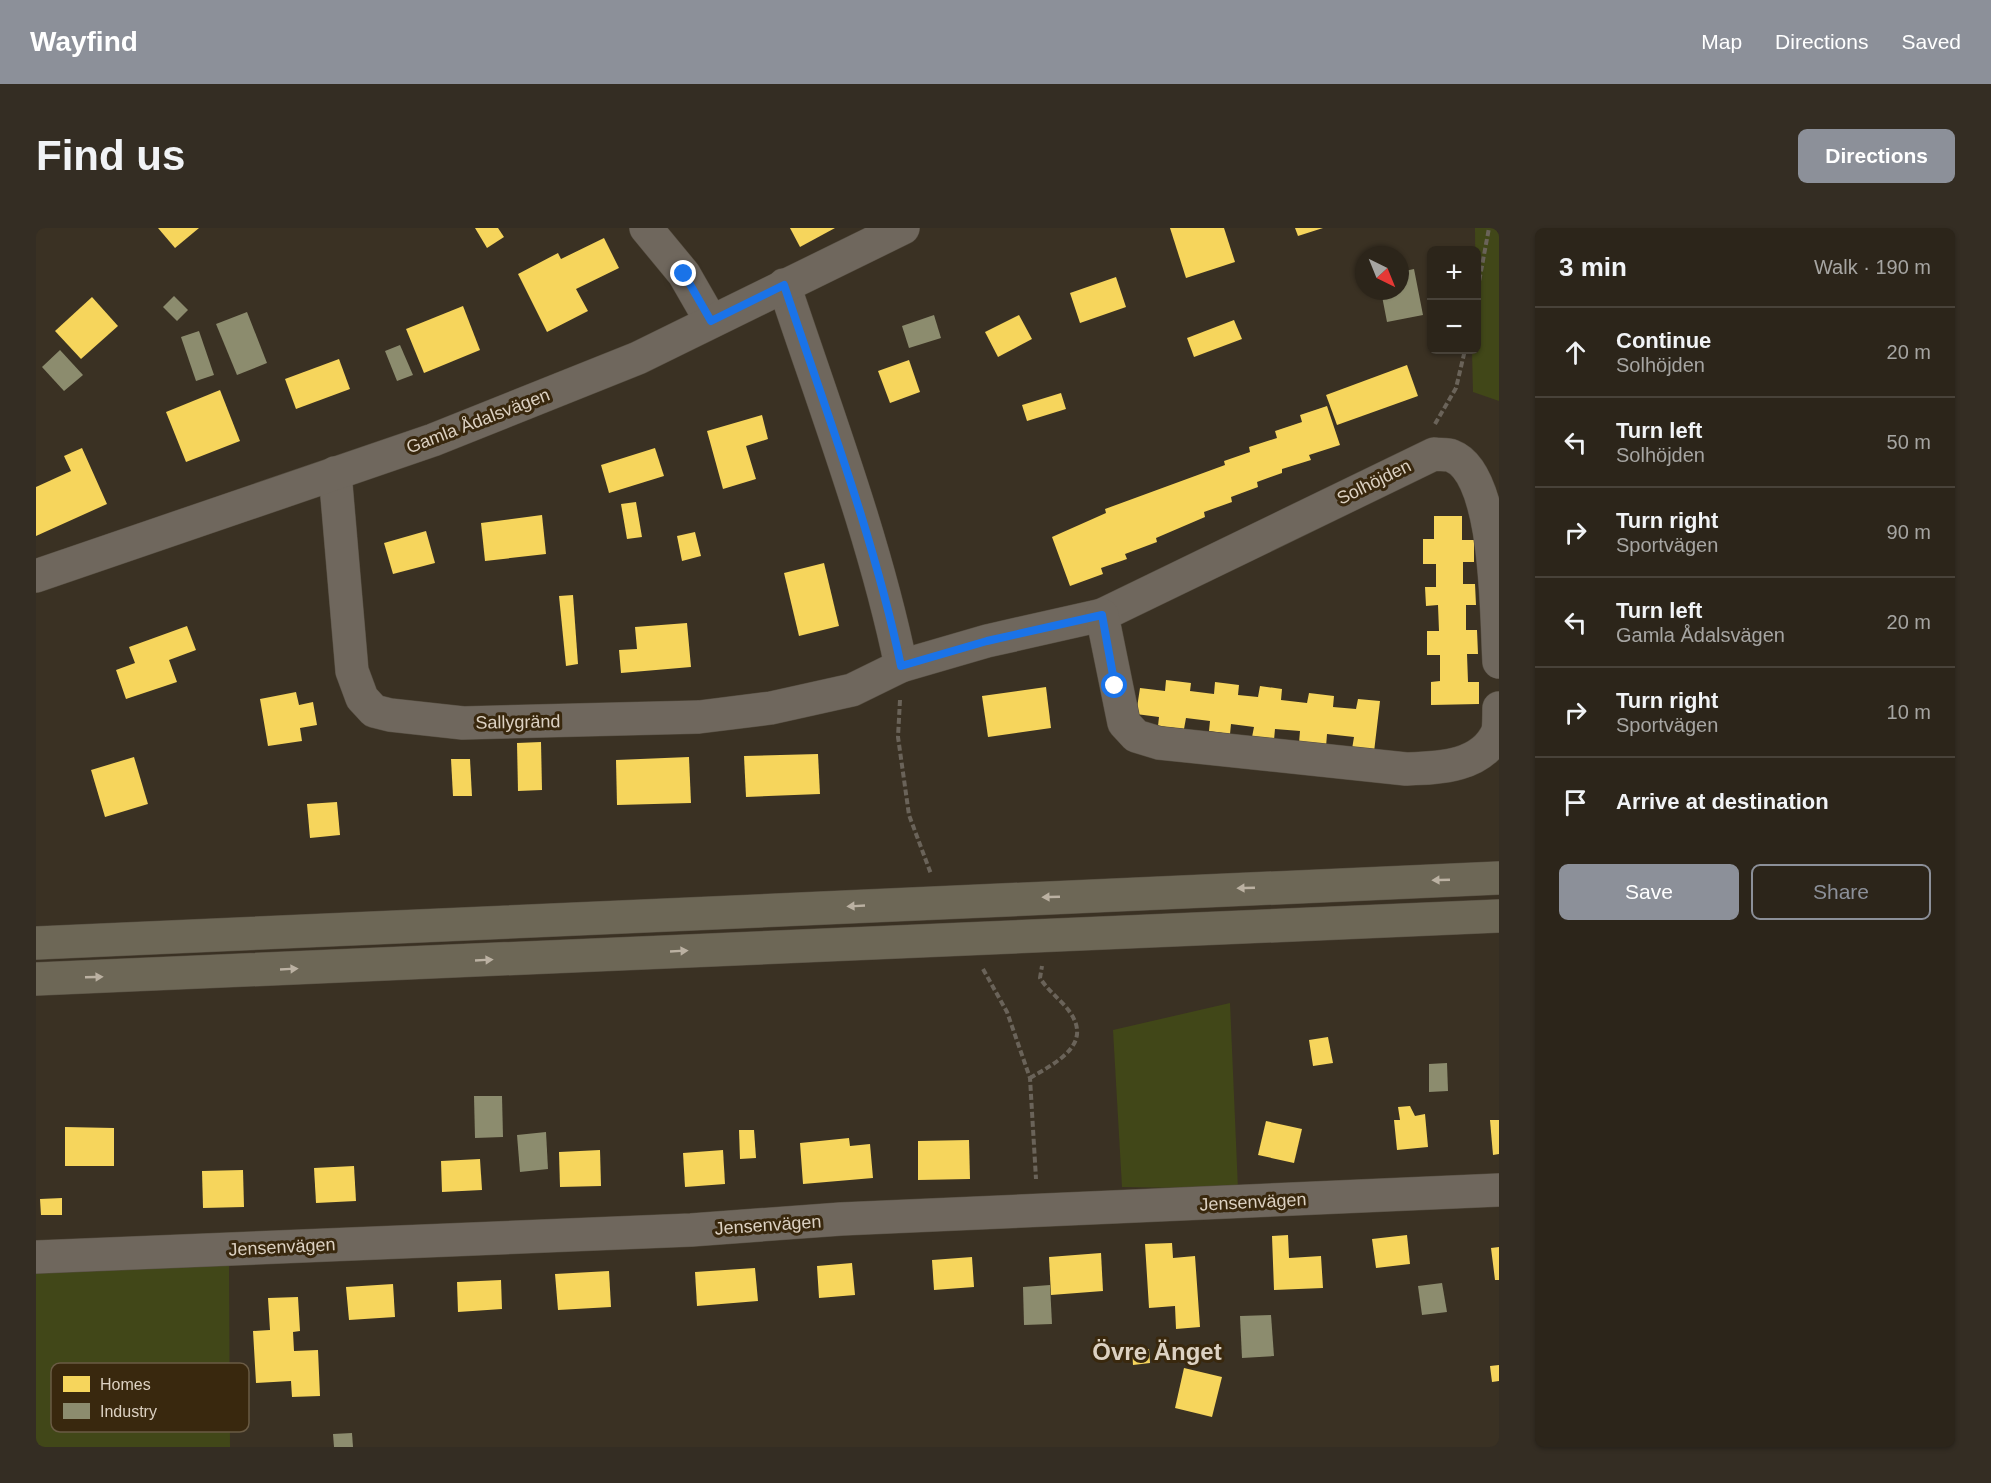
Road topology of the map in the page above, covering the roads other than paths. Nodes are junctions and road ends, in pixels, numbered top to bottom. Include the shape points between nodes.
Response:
1 (646, 228) edge
2 (903, 228) edge
3 (784, 285) junction
4 (711, 321) junction
5 (335, 473) junction
6 (36, 576) edge
7 (1102, 615) junction
8 (1499, 662) edge
9 (901, 666) junction
10 (1499, 708) edge
11 (1499, 878) edge
12 (1499, 916) edge
13 (36, 943) edge
14 (36, 979) edge
15 (1499, 1190) edge
16 (36, 1257) edge

1 - 4 street via 684,274
2 - 3 street, Gamla Ådalsvägen
3 - 4 street, Gamla Ådalsvägen
3 - 9 street via 845,467 890,615
4 - 5 street, Gamla Ådalsvägen via 638,358 455,432
5 - 6 street, Gamla Ådalsvägen
5 - 9 street, Sallygränd via 352,671 362,698 374,711 463,723 699,717 771,708 852,690
7 - 8 street, Solhöjden via 1415,462 1434,454 1453,456 1470,471 1483,496 1490,529
7 - 9 street, Solhöjden via 987,641
7 - 10 street via 1124,723 1136,736 1159,743 1406,769 1433,768 1459,764 1485,752 1498,730
11 -> 13 highway
14 -> 12 highway
15 - 16 street, Jensenvägen

